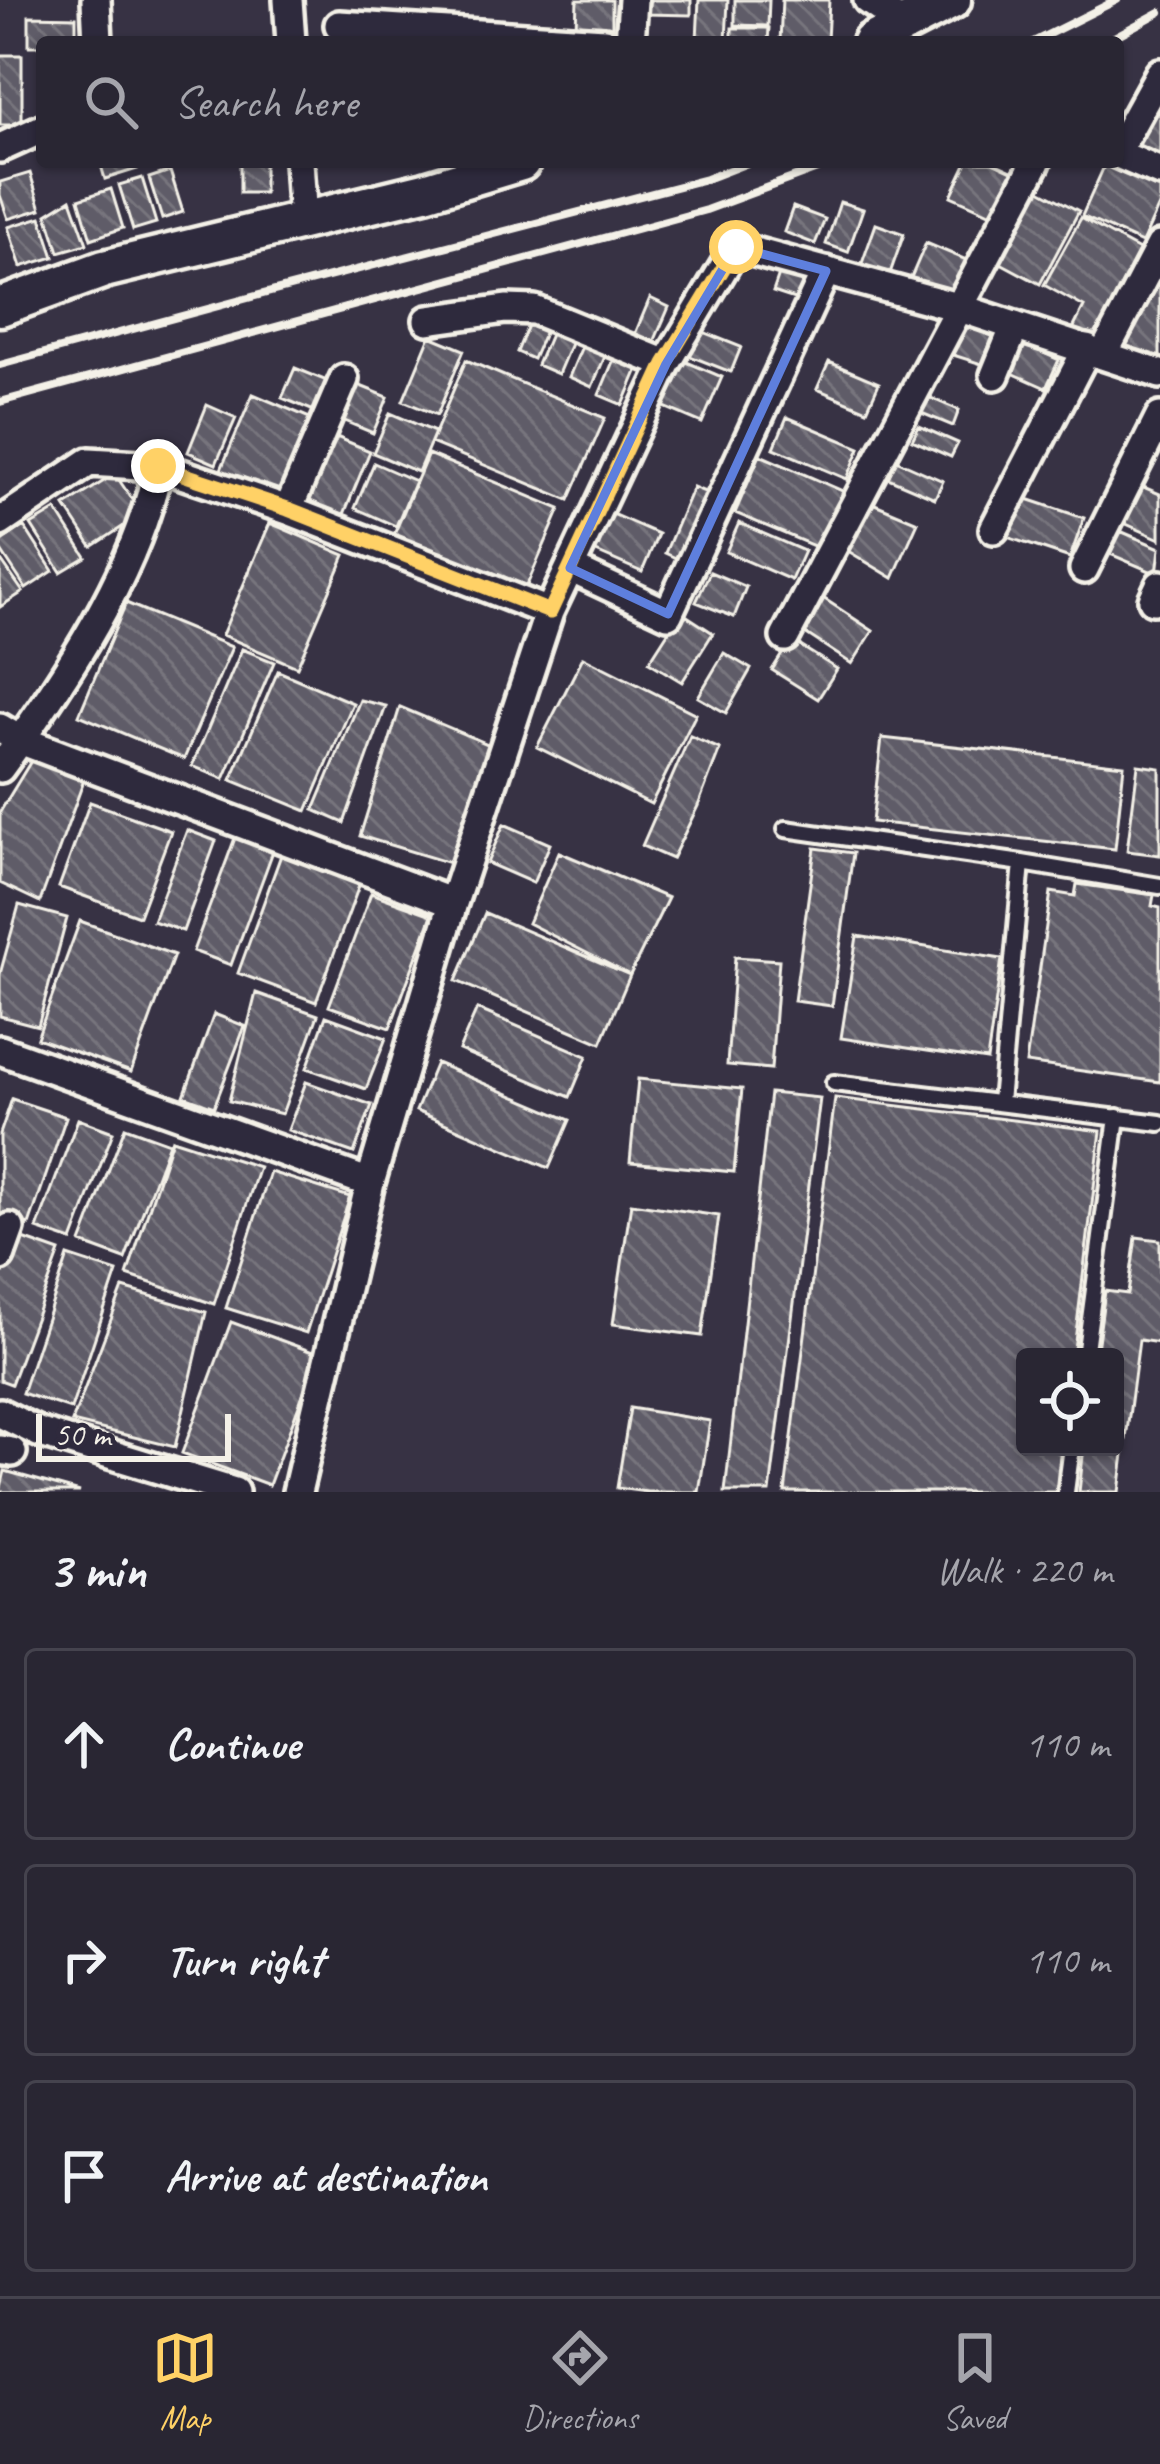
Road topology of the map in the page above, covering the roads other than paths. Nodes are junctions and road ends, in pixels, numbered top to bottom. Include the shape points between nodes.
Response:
1 (96, 0) edge
2 (288, 0) edge
3 (633, 0) edge
4 (868, 0) edge
5 (952, 0) edge
6 (904, 25) junction
7 (339, 26) dead end
8 (98, 36) edge
9 (291, 36) edge
10 (505, 36) edge
11 (630, 36) edge
12 (883, 36) edge
13 (1160, 73) edge
14 (36, 132) edge
15 (1124, 141) edge
16 (0, 148) edge
17 (1124, 155) edge
18 (299, 168) edge
19 (500, 168) edge
20 (1033, 168) edge
21 (1160, 172) edge
22 (303, 221) junction
23 (1160, 246) edge
24 (826, 271) junction
25 (0, 307) edge
26 (957, 307) junction
27 (428, 320) dead end
28 (1015, 326) junction
29 (1095, 352) junction
30 (665, 364) junction
31 (1160, 374) edge
32 (995, 375) dead end
33 (344, 379) dead end
34 (1160, 418) edge
35 (158, 466) junction
36 (288, 509) junction
37 (0, 521) edge
38 (994, 530) dead end
39 (570, 568) junction
40 (1084, 569) dead end
41 (550, 612) junction
42 (784, 638) dead end
43 (10, 734) edge
44 (0, 767) edge
45 (786, 829) dead end
46 (1022, 863) junction
47 (1160, 886) edge
48 (453, 903) junction
49 (0, 1051) edge
50 (834, 1083) dead end
51 (1000, 1102) junction
52 (1117, 1117) junction
53 (1160, 1123) edge
54 (370, 1183) junction
55 (10, 1228) dead end
56 (0, 1256) edge
57 (1085, 1348) edge
58 (0, 1413) edge
59 (1071, 1456) edge
60 (234, 1492) edge
61 (297, 1492) edge
62 (1066, 1492) edge

1 - 8 street
2 - 9 street
3 - 11 street
4 - 6 street
5 - 6 street
6 - 12 street
7 - 10 street
13 - 15 street
14 - 16 street
17 - 21 street
18 - 22 street
19 - 22 street
20 - 26 street
22 - 25 street via 104,269
23 - 29 street
24 - 26 street
24 - 30 street via 736,247
24 - 39 street via 668,614
26 - 28 street
26 - 42 street
27 - 30 street via 534,310
28 - 29 street
28 - 32 street
29 - 31 street
29 - 38 street
30 - 39 street
33 - 36 street
34 - 40 street
35 - 36 street
35 - 37 street via 89,462
35 - 43 street via 151,504 99,619
36 - 41 street
39 - 41 street
41 - 48 street
43 - 44 street
43 - 48 street
45 - 46 lane
46 - 47 lane
46 - 51 lane
48 - 54 street
49 - 54 street
50 - 51 lane
51 - 52 lane
52 - 53 lane
52 - 57 lane
54 - 61 street
55 - 56 street
58 - 60 street
59 - 62 lane

